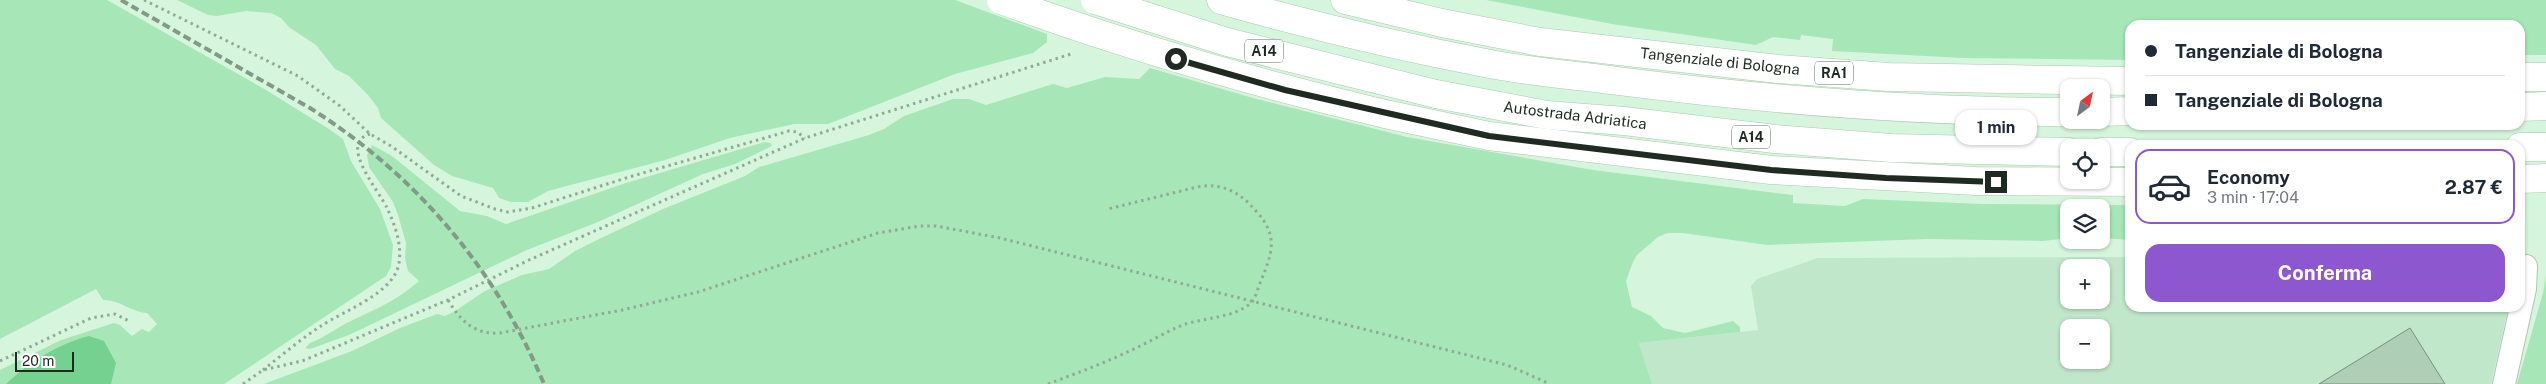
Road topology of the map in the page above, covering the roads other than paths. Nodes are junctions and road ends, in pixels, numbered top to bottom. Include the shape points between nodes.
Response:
1 (1001, 0) edge
2 (1095, 0) edge
3 (1222, 0) edge
4 (1345, 0) edge
5 (2525, 77) edge
6 (2546, 77) edge
7 (2125, 81) edge
8 (2546, 106) edge
9 (2525, 107) edge
10 (2125, 111) edge
11 (2060, 112) edge
12 (2110, 112) edge
13 (2525, 147) edge
14 (2546, 147) edge
15 (2060, 152) edge
16 (2110, 152) edge
17 (2125, 152) edge
18 (2546, 178) edge
19 (2525, 179) edge
20 (2125, 182) edge
21 (2526, 266) dead end
22 (2525, 288) edge
23 (2520, 312) edge
24 (2504, 384) edge

1 - 20 highway, bridge via 1176,59 1285,90 1489,136 1771,170 1966,181
2 - 15 highway, Autostrada Adriatica / A14, bridge via 1227,42 1436,94 1547,115 1891,148
3 - 11 highway, A14 via 1390,44 1488,64 1778,100 1891,108
4 - 7 highway, Tangenziale di Bologna / RA1 via 1540,42 1769,68 1888,77
5 - 6 highway
8 - 9 highway
10 - 12 highway
13 - 14 highway
16 - 17 highway
18 - 19 highway
21 - 22 lane
23 - 24 lane

